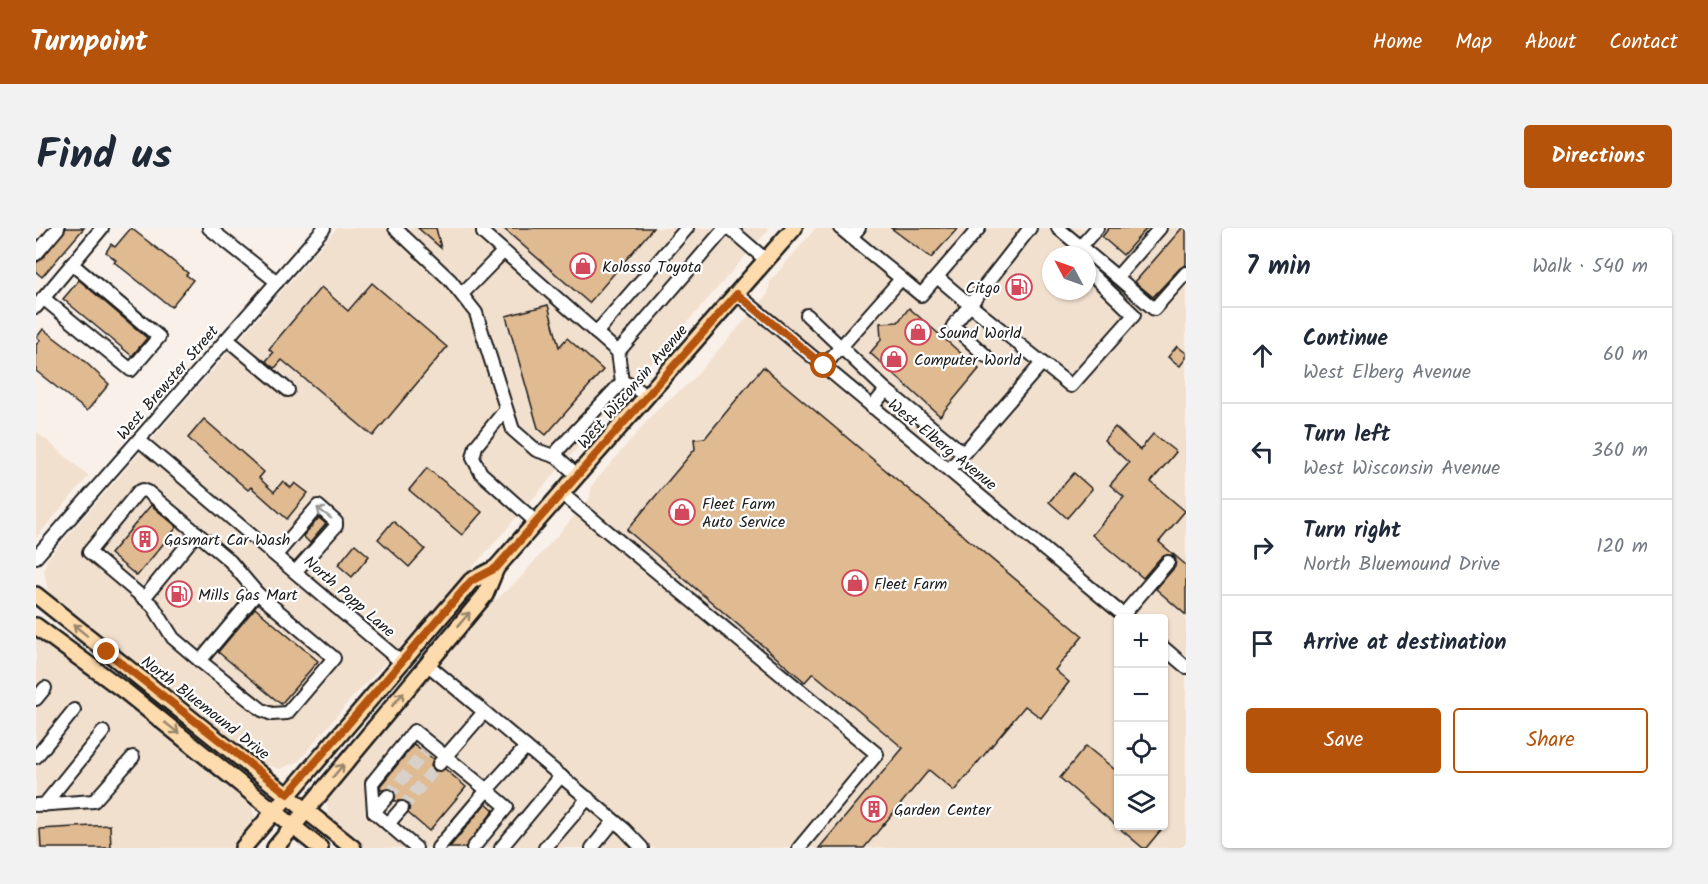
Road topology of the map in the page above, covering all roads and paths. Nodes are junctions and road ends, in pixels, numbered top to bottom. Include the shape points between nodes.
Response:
1 (58, 228) edge
2 (102, 228) edge
3 (209, 228) edge
4 (324, 228) edge
5 (395, 228) edge
6 (482, 228) edge
7 (687, 228) edge
8 (727, 228) edge
9 (794, 228) edge
10 (840, 228) edge
11 (979, 228) edge
12 (1030, 228) edge
13 (1058, 228) edge
14 (1097, 228) edge
15 (1160, 228) edge
16 (855, 233) edge
17 (1076, 246) edge
18 (1083, 246) edge
19 (503, 252) junction
20 (36, 254) edge
21 (766, 260) junction
22 (1096, 262) edge
23 (72, 264) junction
24 (1186, 273) edge
25 (937, 277) junction
26 (1117, 277) junction
27 (901, 279) junction
28 (1096, 279) edge
29 (277, 282) junction
30 (462, 294) junction
31 (737, 294) junction
32 (38, 304) edge
33 (970, 304) junction
34 (807, 315) dead end
35 (596, 333) junction
36 (227, 339) junction
37 (842, 348) junction
38 (618, 352) junction
39 (986, 356) dead end
40 (1042, 363) junction
41 (824, 366) junction
42 (622, 382) junction
43 (288, 390) dead end
44 (886, 390) junction
45 (646, 397) junction
46 (872, 407) junction
47 (506, 409) junction
48 (946, 439) junction
49 (138, 440) junction
50 (963, 453) junction
51 (931, 455) junction
52 (557, 457) junction
53 (949, 470) junction
54 (577, 476) junction
55 (561, 493) junction
56 (536, 522) junction
57 (197, 533) junction
58 (276, 555) junction
59 (36, 557) edge
60 (1168, 562) dead end
61 (496, 568) junction
62 (296, 571) junction
63 (257, 593) junction
64 (36, 595) edge
65 (144, 598) junction
66 (1121, 614) edge
67 (1127, 614) edge
68 (36, 626) edge
69 (1168, 651) edge
70 (200, 661) junction
71 (401, 662) junction
72 (427, 664) junction
73 (1186, 667) edge
74 (45, 688) dead end
75 (36, 699) edge
76 (74, 710) dead end
77 (484, 712) junction
78 (103, 732) dead end
79 (526, 747) junction
80 (36, 757) edge
81 (133, 757) dead end
82 (442, 760) junction
83 (561, 776) junction
84 (487, 790) junction
85 (288, 794) junction
86 (388, 796) tunnel mouth
87 (588, 798) junction
88 (40, 805) edge
89 (402, 808) tunnel mouth
90 (275, 810) junction
91 (307, 810) junction
92 (374, 812) junction
93 (614, 821) junction
94 (388, 824) junction
95 (293, 826) junction
96 (600, 845) edge
97 (243, 848) edge
98 (274, 848) edge
99 (320, 848) edge
100 (353, 848) edge
101 (416, 848) edge
102 (438, 848) edge
103 (473, 848) edge
104 (501, 848) edge
105 (545, 848) edge
106 (642, 848) edge
107 (799, 848) edge

1 - 20 street
2 - 23 street
3 - 29 street
4 - 29 street, West Brewster Street
5 - 30 street
6 - 19 street
7 - 35 street
8 - 21 street
8 - 38 street
9 - 21 main road, West Wisconsin Avenue
10 - 16 street
11 - 25 street
12 - 33 street
13 - 17 street
14 - 18 street
15 - 26 street
16 - 27 street
19 - 30 street
19 - 35 street
21 - 31 main road, West Wisconsin Avenue
22 - 26 street
23 - 32 street
23 - 32 street via 159,337 131,370
24 - 26 street via 1154,309
25 - 27 street via 921,295
25 - 33 street
27 - 37 street
28 - 40 street via 1134,315 1071,386
29 - 36 street, West Brewster Street
30 - 47 street via 480,320
31 - 41 street, West Elberg Avenue
31 - 45 main road, West Wisconsin Avenue
33 - 39 street via 953,326
33 - 40 street
34 - 37 street
35 - 38 street
36 - 43 street
36 - 49 street, West Brewster Street
37 - 41 street
37 - 44 street
38 - 42 street
40 - 50 street
41 - 46 street, West Elberg Avenue
42 - 45 street
42 - 52 street via 558,450
44 - 46 street
44 - 48 street
45 - 54 main road, West Wisconsin Avenue
46 - 51 street, West Elberg Avenue
47 - 52 street via 513,430 521,438 536,450
47 - 56 street via 476,446 473,458 481,473
48 - 50 street
48 - 51 street
49 - 58 street, North Popp Lane
49 - 59 street, West Brewster Street
50 - 53 street
51 - 53 street, West Elberg Avenue
52 - 54 street
53 - 66 street, West Elberg Avenue
54 - 55 main road, West Wisconsin Avenue
55 - 56 main road, West Wisconsin Avenue
55 - 107 street via 878,754
56 - 61 main road, West Wisconsin Avenue
57 - 63 street via 231,561
57 - 65 street
57 - 65 street via 143,490 89,552
58 - 62 street, North Popp Lane
62 -> 58 street via 336,526 318,506
60 - 67 street
61 - 71 main road, West Wisconsin Avenue via 471,581
72 -> 61 main road, West Wisconsin Avenue via 485,595
62 - 71 street, North Popp Lane
63 - 70 street
63 - 70 street via 334,658 286,714 262,710
85 -> 64 main road, North Bluemound Drive
65 - 70 street via 160,613 173,638
68 -> 90 main road
69 - 73 street
71 - 85 main road, West Wisconsin Avenue
72 - 77 street
91 -> 72 main road, West Wisconsin Avenue
74 - 75 street
76 - 80 street
77 - 79 street
77 - 82 street
78 - 88 street
79 - 83 street
79 - 84 street
81 - 88 street via 94,801
82 - 84 street
82 - 92 street via 414,731 372,783
83 - 87 street
83 - 104 street
84 - 102 street
84 - 103 street via 507,807
85 - 90 main road, West Wisconsin Avenue
85 - 91 main road, North Bluemound Drive
86 - 92 street
87 - 93 street
87 - 105 street
89 - 94 street
90 - 95 main road
90 - 97 main road, West Wisconsin Avenue
91 - 95 main road, West Wisconsin Avenue
91 - 100 main road, North Bluemound Drive
92 - 94 street
93 - 96 street
93 - 106 street
94 - 101 street
95 - 98 main road, West Wisconsin Avenue
95 - 99 main road

